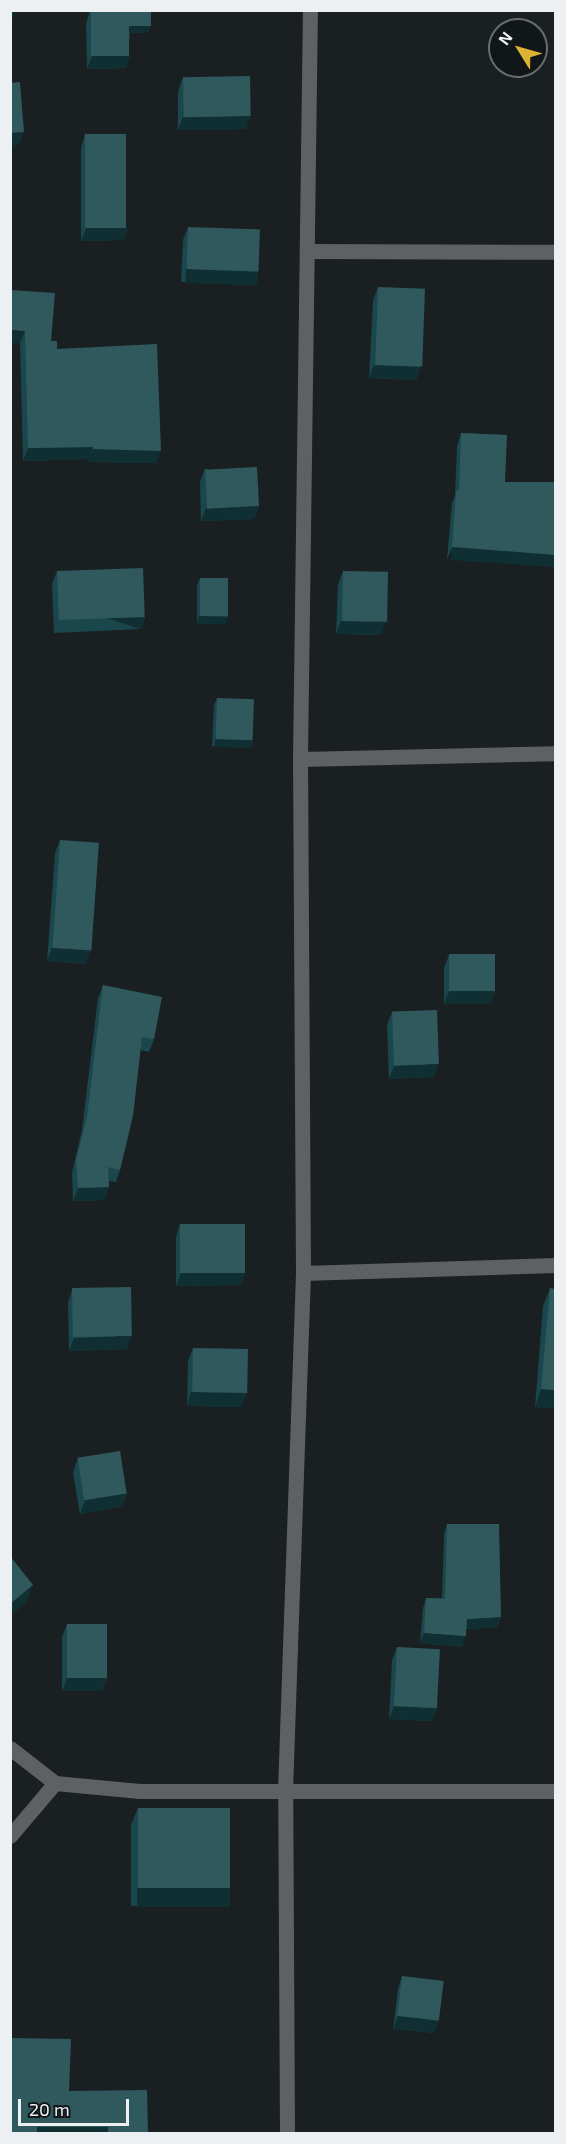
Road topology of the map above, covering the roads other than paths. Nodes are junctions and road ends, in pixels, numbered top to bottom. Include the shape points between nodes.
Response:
1 (310, 10) edge
2 (308, 251) junction
3 (555, 252) edge
4 (555, 753) edge
5 (300, 759) junction
6 (555, 1265) edge
7 (303, 1273) junction
8 (10, 1748) edge
9 (55, 1782) junction
10 (285, 1791) junction
11 (555, 1791) edge
12 (10, 1836) edge
13 (287, 2133) edge

1 - 2 street
2 - 3 street
2 - 5 street
4 - 5 street
5 - 7 street
6 - 7 street
7 - 10 street
8 - 9 street
9 - 10 street via 140,1791
9 - 12 street
10 - 11 street
10 - 13 street

